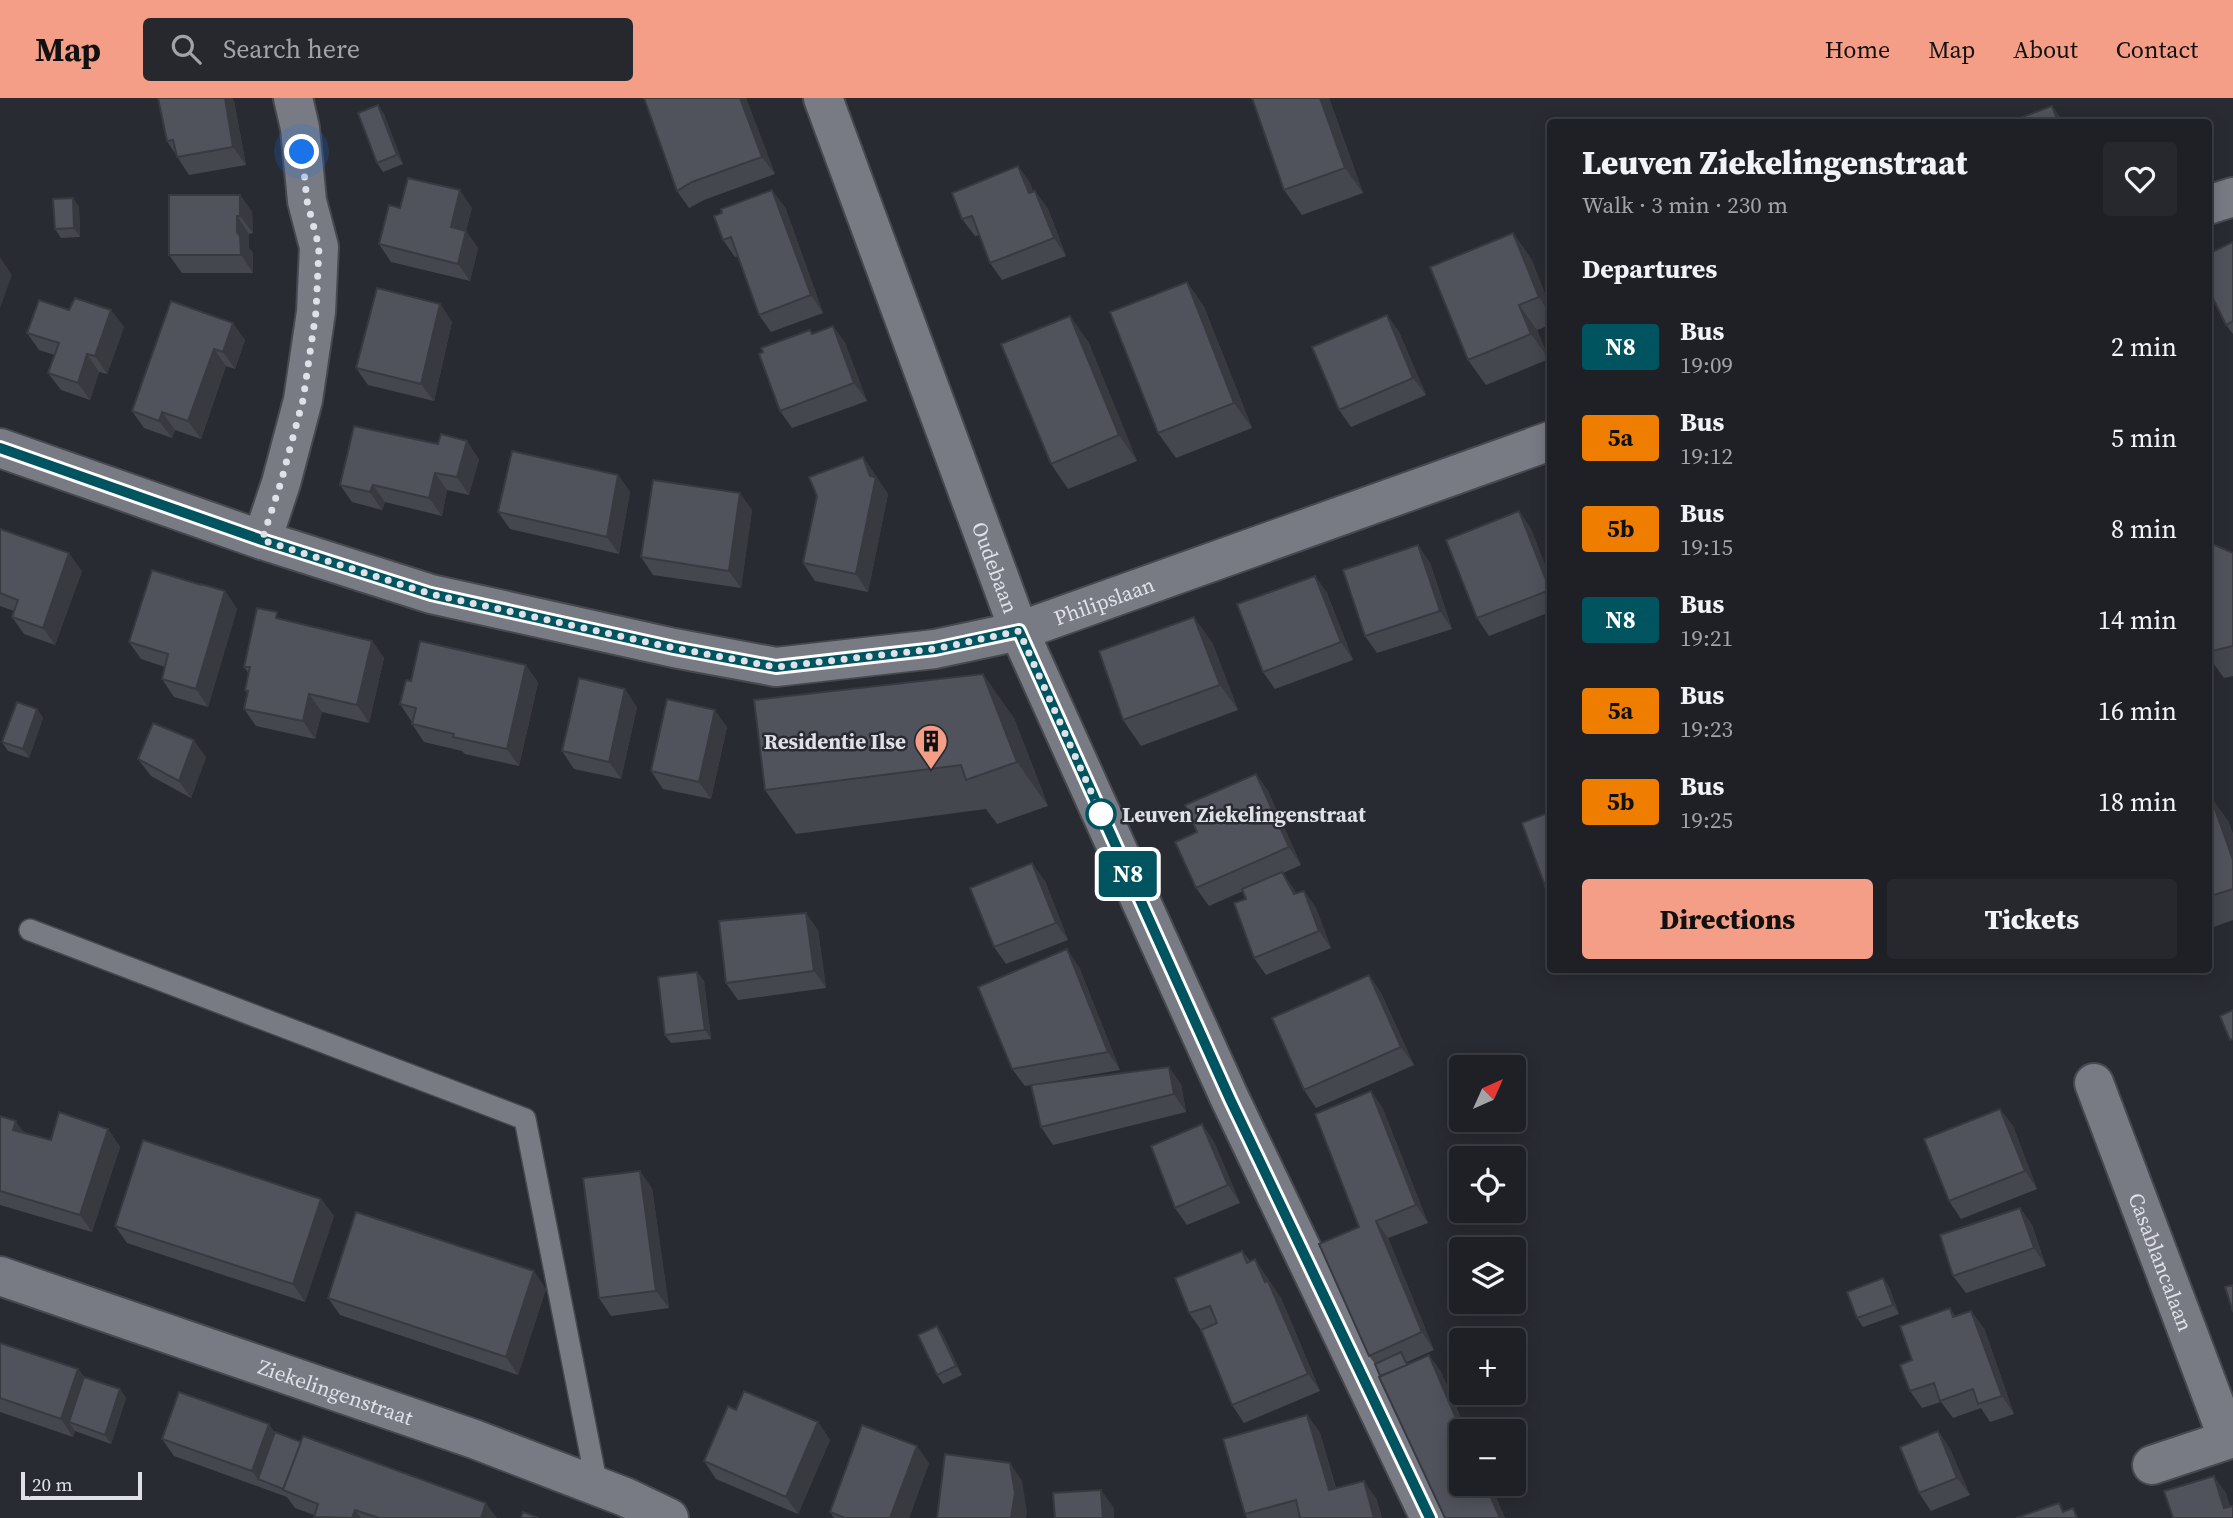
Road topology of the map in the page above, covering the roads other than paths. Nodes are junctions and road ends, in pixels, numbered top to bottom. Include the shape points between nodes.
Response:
1 (293, 98) edge
2 (823, 98) edge
3 (2233, 197) edge
4 (2212, 204) edge
5 (1547, 442) edge
6 (0, 448) edge
7 (262, 540) junction
8 (1019, 631) junction
9 (30, 930) dead end
10 (2094, 1083) dead end
11 (0, 1276) edge
12 (2230, 1438) edge
13 (2152, 1465) dead end
14 (597, 1486) junction
15 (669, 1518) edge
16 (1430, 1518) edge

1 - 7 street via 307,201 319,247 316,312 303,400
2 - 8 street, Oudebaan
3 - 4 street
5 - 8 street, Philipslaan
6 - 7 street, Philipslaan
7 - 8 street, Philipslaan via 431,594 776,667 935,649
8 - 16 street, Oudebaan via 1230,1099
9 - 14 lane via 525,1119
10 - 12 street, Casablancalaan
11 - 14 street, Ziekelingenstraat via 474,1439
12 - 13 street, Casablancalaan
14 - 15 street, Ziekelingenstraat

